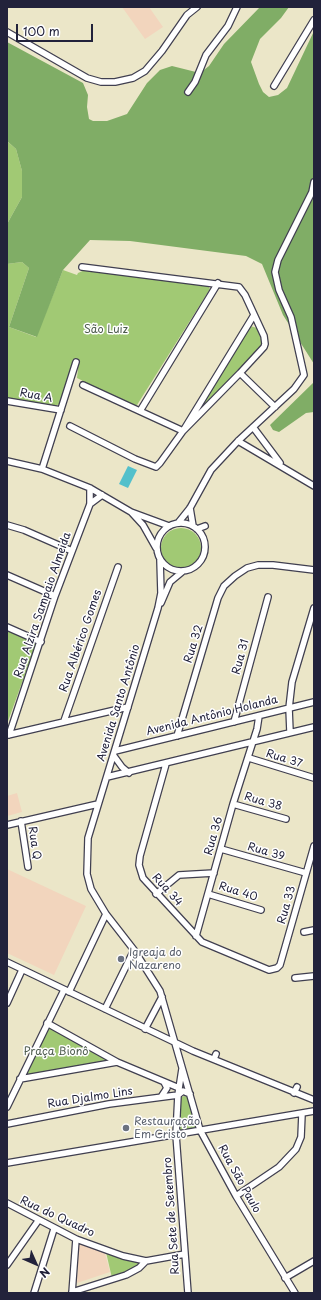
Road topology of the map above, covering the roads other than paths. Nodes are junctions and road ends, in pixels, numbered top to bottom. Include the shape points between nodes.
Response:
1 (196, 7) edge
2 (237, 7) edge
3 (314, 20) edge
4 (7, 32) edge
5 (274, 86) dead end
6 (188, 92) dead end
7 (314, 182) edge
8 (82, 267) dead end
9 (218, 283) junction
10 (254, 315) junction
11 (76, 362) dead end
12 (240, 373) junction
13 (83, 385) dead end
14 (7, 401) edge
15 (275, 407) junction
16 (61, 410) junction
17 (140, 411) junction
18 (70, 426) dead end
19 (253, 427) junction
20 (183, 431) junction
21 (238, 441) junction
22 (7, 461) edge
23 (282, 465) junction
24 (42, 469) junction
25 (314, 486) edge
26 (90, 488) junction
27 (102, 495) junction
28 (90, 504) junction
29 (190, 508) junction
30 (131, 512) junction
31 (178, 523) junction
32 (7, 525) edge
33 (169, 526) junction
34 (205, 526) dead end
35 (195, 527) junction
36 (156, 548) junction
37 (72, 551) junction
38 (160, 560) junction
39 (118, 567) dead end
40 (314, 570) edge
41 (182, 572) junction
42 (7, 575) edge
43 (55, 596) junction
44 (268, 598) dead end
45 (158, 608) junction
46 (314, 608) edge
47 (7, 627) edge
48 (41, 642) junction
49 (314, 702) edge
50 (128, 707) junction
51 (289, 708) junction
52 (259, 716) junction
53 (64, 722) junction
54 (234, 722) junction
55 (314, 727) edge
56 (290, 732) junction
57 (8, 735) edge
58 (177, 736) junction
59 (254, 741) junction
60 (115, 753) junction
61 (248, 758) junction
62 (166, 764) junction
63 (129, 773) junction
64 (107, 777) junction
65 (314, 778) edge
66 (98, 804) junction
67 (233, 804) junction
68 (286, 820) dead end
69 (21, 821) junction
70 (7, 825) edge
71 (314, 846) edge
72 (221, 849) junction
73 (28, 867) dead end
74 (214, 873) junction
75 (306, 873) junction
76 (156, 894) junction
77 (208, 894) junction
78 (261, 910) dead end
79 (106, 914) junction
80 (314, 930) edge
81 (304, 932) dead end
82 (196, 936) junction
83 (134, 950) junction
84 (7, 962) edge
85 (277, 968) joint
86 (22, 970) junction
87 (314, 976) edge
88 (295, 978) dead end
89 (67, 991) junction
90 (162, 997) junction
91 (7, 1003) edge
92 (105, 1009) junction
93 (47, 1023) junction
94 (145, 1029) junction
95 (171, 1029) junction
96 (162, 1037) junction
97 (175, 1043) junction
98 (201, 1047) dead end
99 (195, 1052) junction
100 (179, 1057) junction
101 (117, 1062) junction
102 (182, 1066) junction
103 (20, 1079) junction
104 (164, 1082) junction
105 (297, 1086) dead end
106 (179, 1088) junction
107 (294, 1093) junction
108 (190, 1094) junction
109 (178, 1096) junction
110 (161, 1097) junction
111 (312, 1100) edge
112 (7, 1107) edge
113 (312, 1112) edge
114 (302, 1114) junction
115 (7, 1124) edge
116 (200, 1130) junction
117 (176, 1135) junction
118 (7, 1164) edge
119 (236, 1196) junction
120 (7, 1203) edge
121 (38, 1221) junction
122 (54, 1229) junction
123 (76, 1239) junction
124 (185, 1254) junction
125 (146, 1261) junction
126 (314, 1261) edge
127 (7, 1265) edge
128 (285, 1278) junction
129 (34, 1293) edge
130 (72, 1293) edge
131 (188, 1293) edge
132 (295, 1293) edge

1 - 4 street via 145,71 133,78 115,82 87,78
2 - 6 street via 228,26 206,56
3 - 5 street
7 - 15 street via 312,192 278,260 275,272 277,285 292,317 304,375
8 - 9 street
9 - 10 street via 239,287
9 - 17 street
10 - 12 street via 264,336 264,347
10 - 20 street
11 - 16 street
12 - 15 street
12 - 20 street
13 - 17 street
14 - 16 street, Rua A
15 - 19 street
16 - 24 street
17 - 20 street
18 - 20 street via 156,467
19 - 21 street
19 - 23 street
21 - 23 street
21 - 29 street via 211,470
22 - 24 street
23 - 25 street
24 - 26 street
26 - 27 street
26 - 28 street, Rua Alzira Sampaio Almeida
27 - 28 street
27 - 30 street
28 - 37 street, Rua Alzira Sampaio Almeida
29 - 31 street
29 - 35 street
30 - 33 street
30 - 36 street via 143,525
31 - 33 street
31 - 35 street
32 - 37 street
33 - 36 street via 160,535
34 - 35 street
35 - 41 street via 205,543 202,559 194,568
36 - 38 street
37 - 43 street, Rua Alzira Sampaio Almeida
38 - 41 street via 169,569
38 - 45 street, Avenida Santo Antônio
39 - 53 street, Rua Albérico Gomes
40 - 58 street, Rua 32 via 273,565 247,568 224,586 218,598
41 - 45 street, Avenida Santo Antônio via 170,582
42 - 43 street
43 - 48 street, Rua Alzira Sampaio Almeida
44 - 54 street, Rua 31
45 - 50 street, Avenida Santo Antônio
46 - 51 street via 292,682
47 - 48 street
48 - 57 street, Rua Alzira Sampaio Almeida
49 - 51 street, Avenida Antônio Holanda
50 - 53 street
50 - 60 street, Avenida Santo Antônio
51 - 52 street, Avenida Antônio Holanda
51 - 56 street
52 - 54 street, Avenida Antônio Holanda
52 - 59 street, Rua 36
53 - 57 street
54 - 58 street, Avenida Antônio Holanda
55 - 56 street
56 - 59 street
58 - 60 street, Avenida Antônio Holanda
59 - 61 street, Rua 36
59 - 62 street
60 - 63 street via 122,767
60 - 64 street, Avenida Santo Antônio
61 - 65 street, Rua 37
61 - 67 street, Rua 36
62 - 63 street
62 - 76 street, Rua 34 via 139,865 143,878
63 - 64 street
64 - 66 street, Avenida Santo Antônio
66 - 69 street
66 - 79 street, Avenida Santo Antônio via 88,838 87,874 91,889
67 - 68 street, Rua 38
67 - 72 street, Rua 36
69 - 70 street
69 - 73 street, Rua Q
71 - 75 street, Rua 33
72 - 74 street, Rua 36
72 - 75 street, Rua 39
74 - 76 street via 179,875
74 - 77 street, Rua 36
75 - 85 street, Rua 33
76 - 82 street, Rua 34
77 - 78 street, Rua 40
77 - 82 street, Rua 36
79 - 83 street, Avenida Santo Antônio
79 - 89 street
80 - 81 street
82 - 85 street, Rua 34 via 213,948 269,970
83 - 90 street, Rua São Paulo via 152,975
83 - 92 street
84 - 86 street
86 - 89 street
86 - 91 street
87 - 88 street
89 - 92 street
89 - 93 street
90 - 94 street
90 - 95 street, Rua São Paulo
92 - 94 street
93 - 101 street
93 - 103 street
94 - 96 street
95 - 96 street
95 - 97 street, Rua São Paulo
96 - 97 street
97 - 99 street
97 - 100 street, Rua São Paulo
98 - 99 street
99 - 100 street
99 - 107 street via 215,1057
100 - 102 street, Rua São Paulo
101 - 103 street
101 - 104 street
102 - 106 street, Rua Sete de Setembro
102 - 108 street, Rua São Paulo
103 - 112 street
104 - 106 street
104 - 110 street via 166,1088
105 - 107 street
106 - 109 street, Rua Sete de Setembro
107 - 111 street
108 - 109 street, Rua Djalmo Lins via 183,1091
108 - 116 street, Rua São Paulo
109 - 110 street, Rua Djalmo Lins
109 - 117 street, Rua Sete de Setembro
110 - 115 street, Rua Djalmo Lins via 102,1105
111 - 113 street
113 - 114 street
114 - 116 street
114 - 119 street via 301,1137 296,1149 279,1167
116 - 117 street
116 - 119 street, Rua São Paulo
117 - 118 street
117 - 124 street, Rua Sete de Setembro
119 - 128 street, Rua São Paulo
120 - 121 street, Rua do Quadro
121 - 122 street, Rua do Quadro
121 - 127 street
122 - 123 street, Rua do Quadro
122 - 129 street
123 - 125 street, Rua do Quadro via 122,1256
123 - 130 street
124 - 125 street
124 - 131 street, Rua Sete de Setembro
125 - 130 street via 126,1275
126 - 128 street
128 - 132 street, Rua São Paulo

